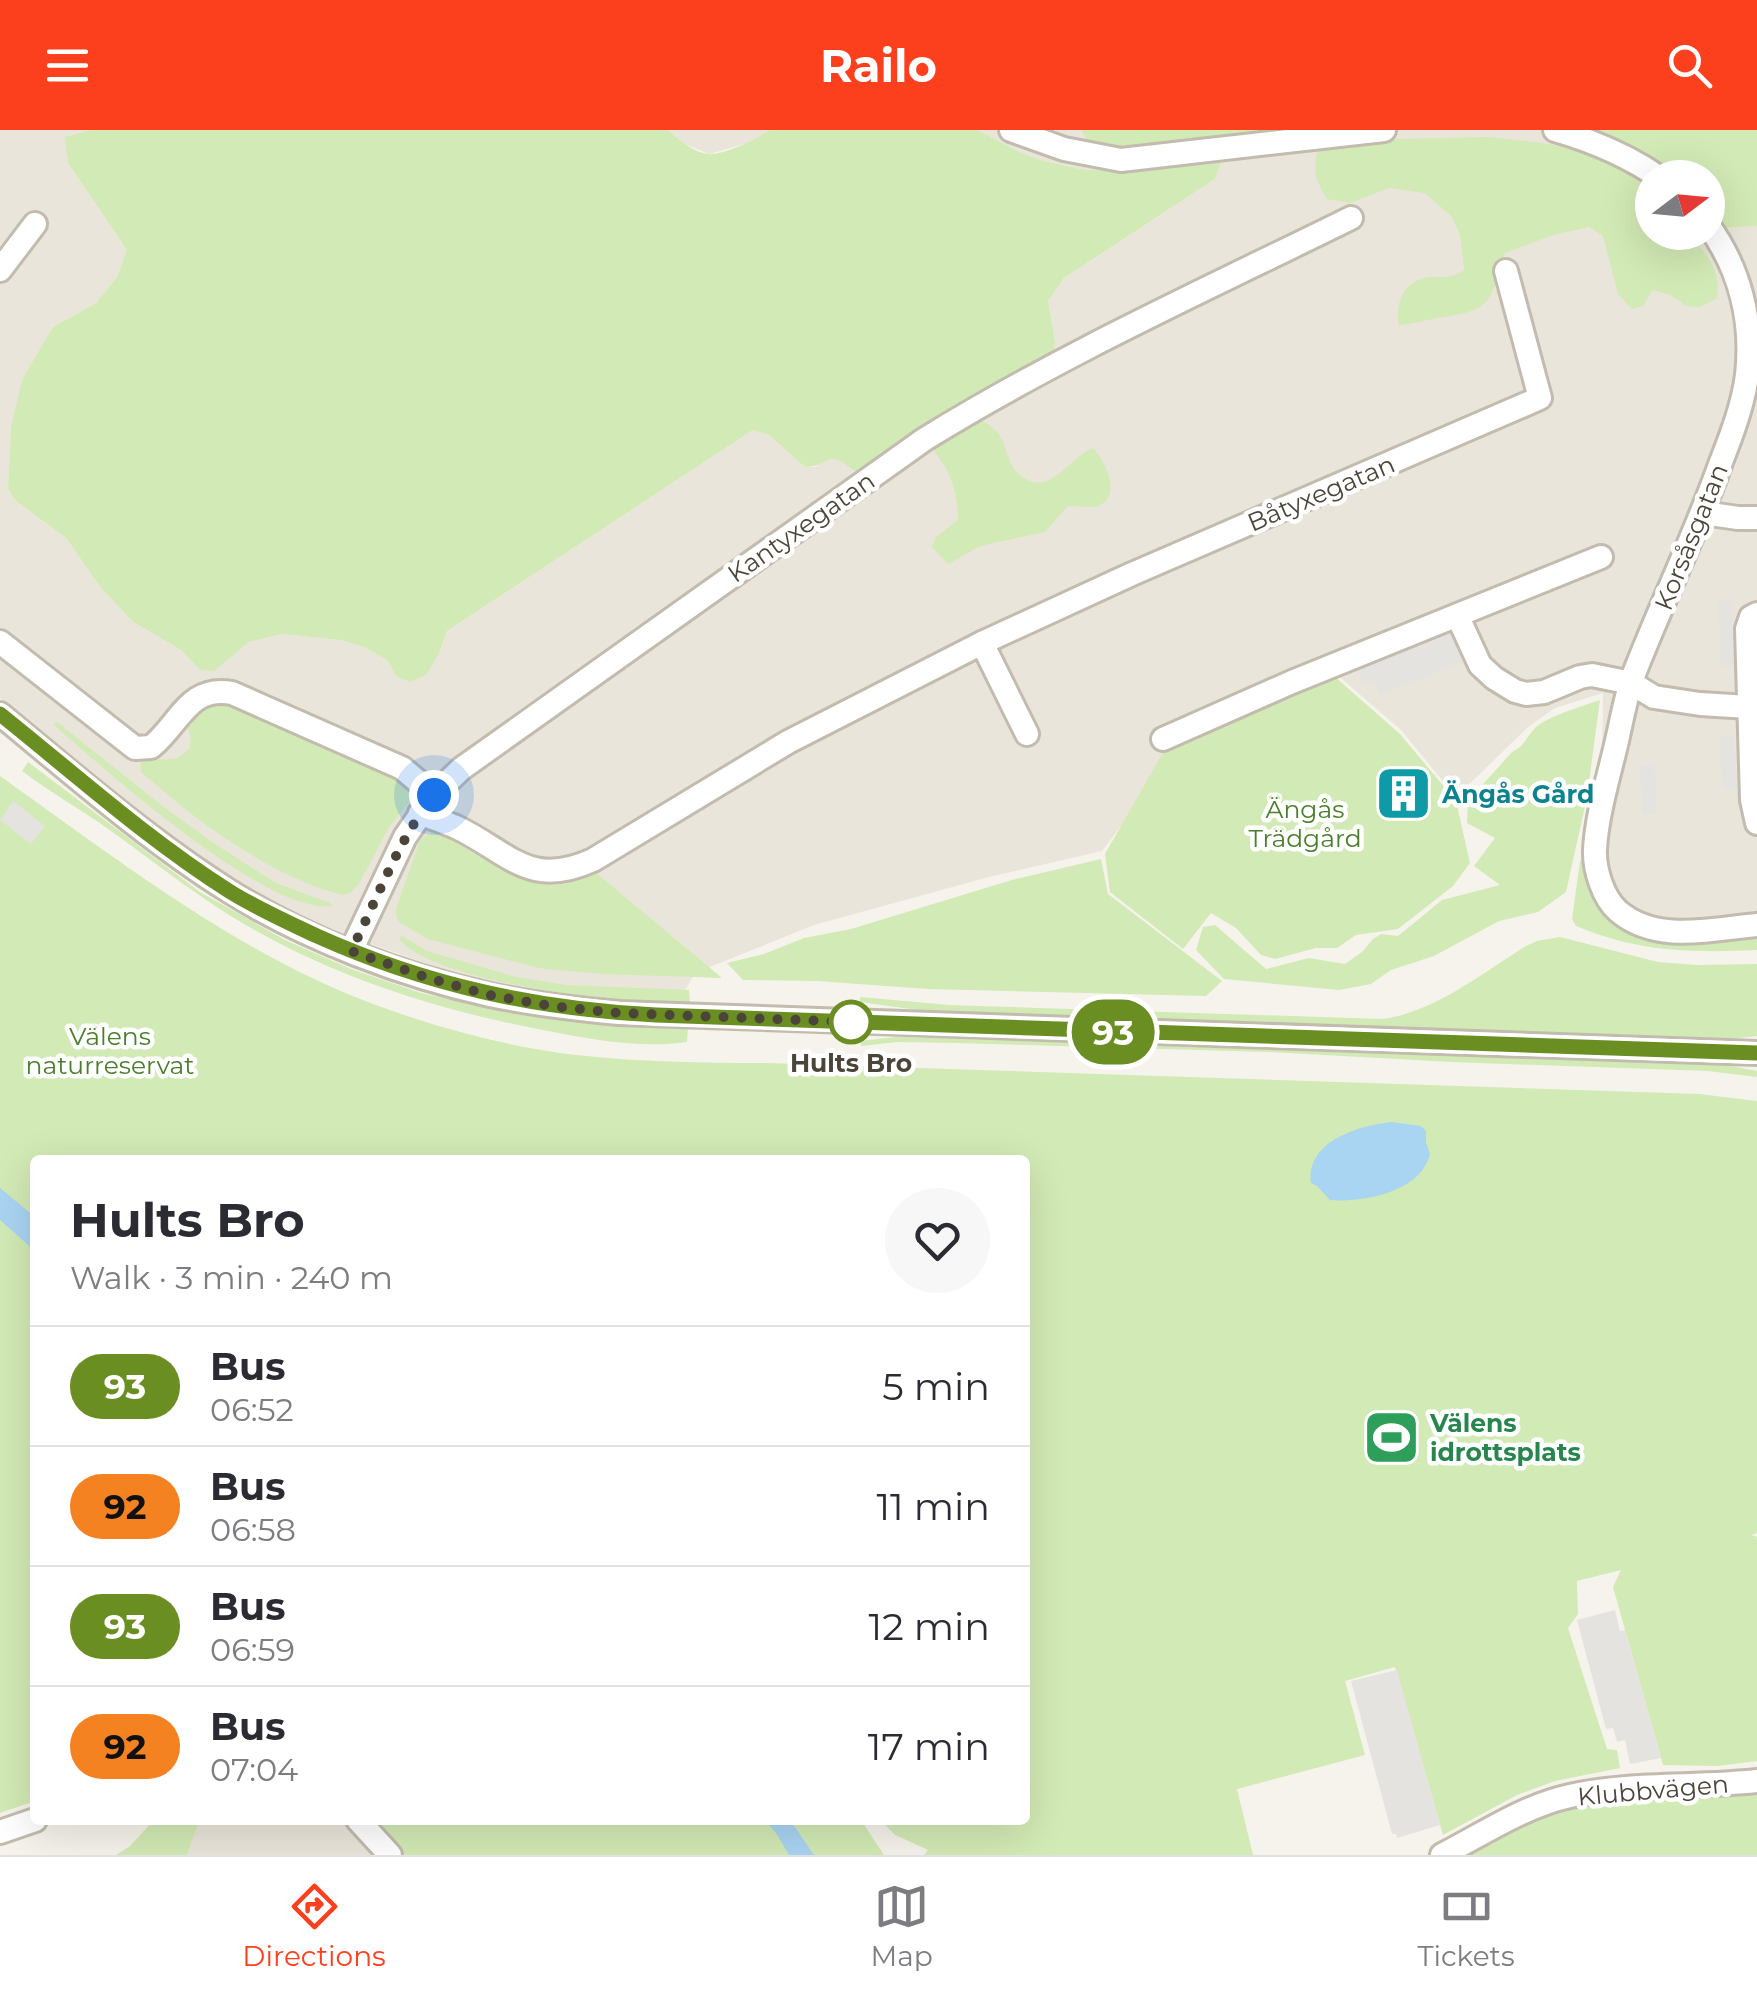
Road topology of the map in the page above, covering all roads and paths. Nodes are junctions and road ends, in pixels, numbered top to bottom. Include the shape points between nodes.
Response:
1 (1011, 130) edge
2 (1384, 130) edge
3 (1555, 130) edge
4 (1635, 161) edge
5 (1351, 218) dead end
6 (35, 224) dead end
7 (1725, 244) edge
8 (1746, 268) edge
9 (0, 270) edge
10 (1506, 271) dead end
11 (1703, 513) junction
12 (1757, 518) edge
13 (1601, 556) dead end
14 (1757, 614) edge
15 (1458, 616) junction
16 (0, 642) edge
17 (982, 643) junction
18 (1631, 683) junction
19 (1749, 707) junction
20 (0, 714) edge
21 (1027, 734) dead end
22 (1162, 738) dead end
23 (1753, 756) edge
24 (427, 804) junction
25 (1757, 822) edge
26 (1757, 925) edge
27 (351, 951) junction
28 (1757, 1053) edge
29 (1757, 1781) edge
30 (30, 1822) edge
31 (363, 1825) edge
32 (0, 1832) edge
33 (390, 1855) edge
34 (1442, 1855) edge

1 - 2 street via 1121,160
3 - 4 street
5 - 24 street, Kantyxegatan via 1072,355 925,439 461,770
6 - 9 street
7 - 8 street, Korsåsgatan
8 - 11 street, Korsåsgatan via 1747,372
10 - 17 street, Båtyxegatan via 1540,398
11 - 12 street
11 - 18 street, Korsåsgatan
13 - 15 street
14 - 19 street via 1747,628
15 - 18 street via 1480,665 1515,691 1544,692 1592,675
15 - 22 street
16 - 24 street, Båtyxegatan via 135,748 151,747 198,696 232,692 402,768
17 - 21 street
17 - 24 street, Båtyxegatan via 788,742 574,869 537,871 514,862
18 - 19 street via 1654,697
18 - 26 street, Korsåsgatan via 1595,851 1599,881 1616,910 1642,926 1680,933
19 - 23 street
20 - 27 street via 230,892
23 - 25 street
24 - 27 street, Kantyxegatan via 391,862
27 - 28 street via 489,995 618,1013
29 - 34 street, Klubbvägen via 1570,1796 1525,1811
30 - 32 street
31 - 33 street

